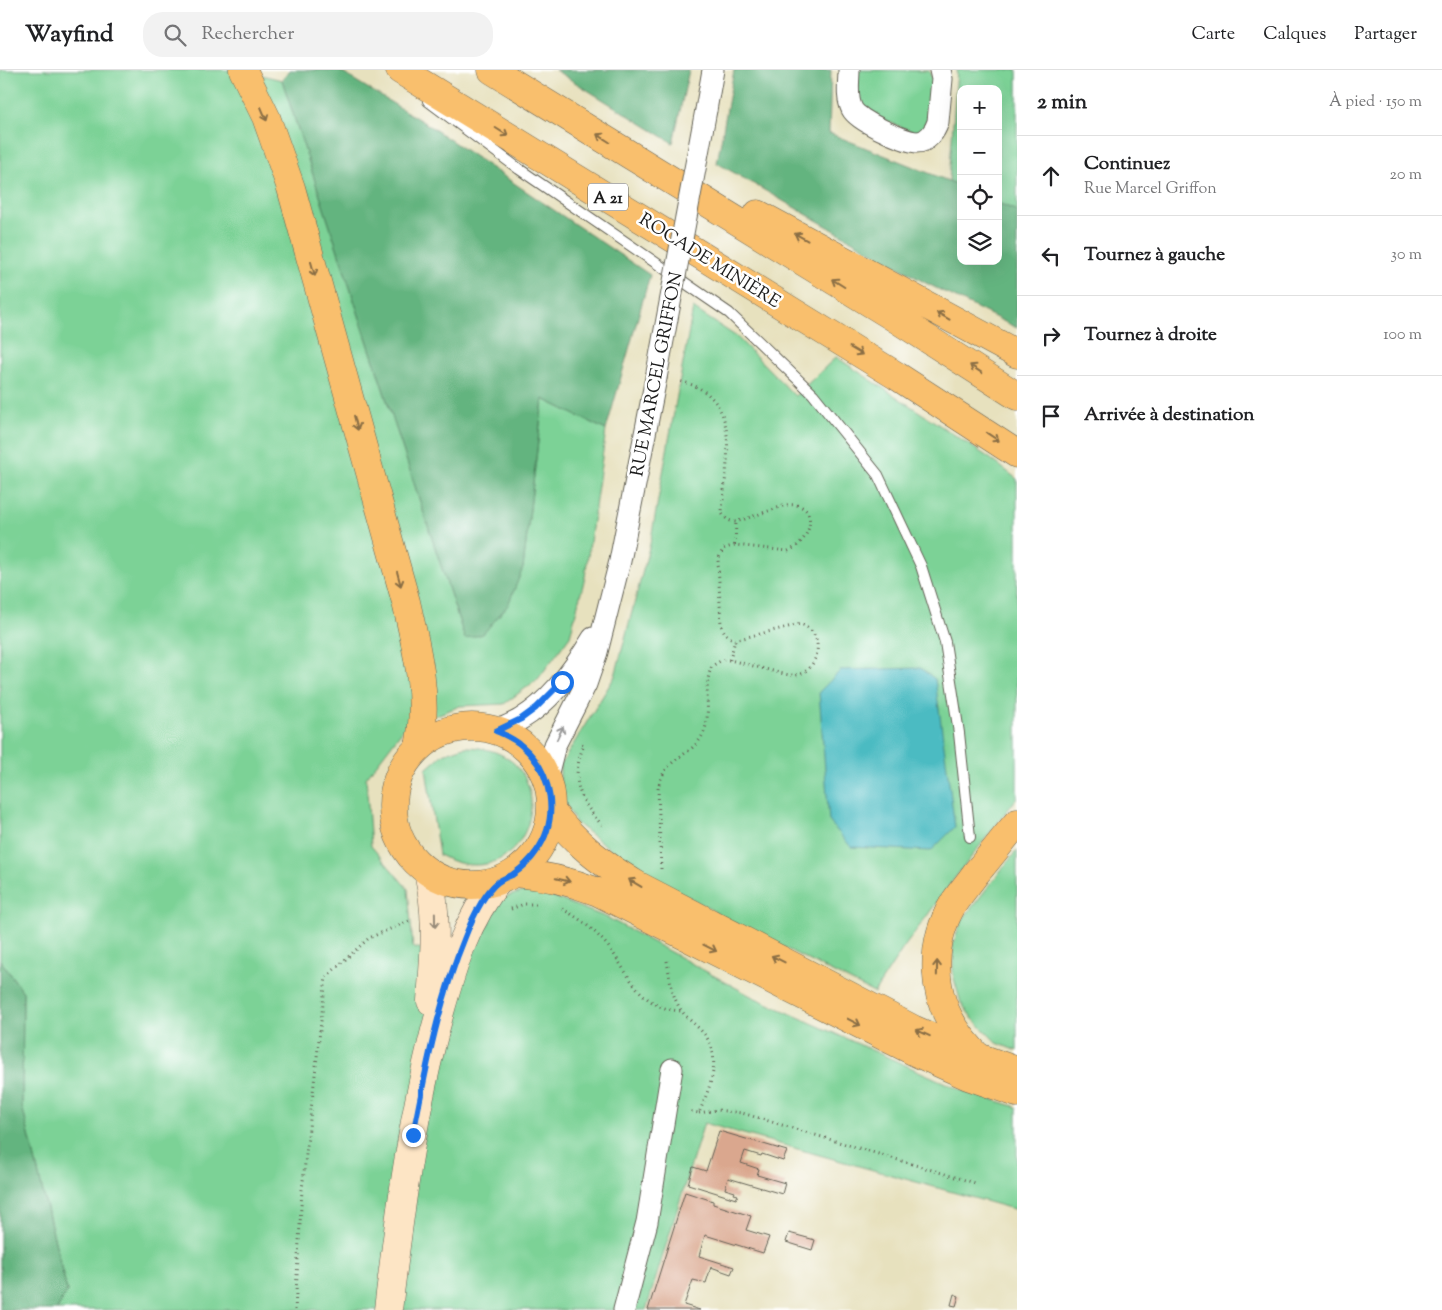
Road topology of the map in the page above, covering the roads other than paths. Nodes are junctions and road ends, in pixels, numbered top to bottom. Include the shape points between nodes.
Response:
1 (243, 70) edge
2 (390, 70) edge
3 (400, 70) edge
4 (492, 70) edge
5 (713, 70) edge
6 (850, 70) edge
7 (940, 70) edge
8 (644, 164) junction
9 (1017, 354) edge
10 (1017, 396) edge
11 (1017, 454) edge
12 (605, 618) junction
13 (496, 731) junction
14 (419, 747) junction
15 (546, 780) junction
16 (551, 811) junction
17 (1017, 823) edge
18 (970, 837) dead end
19 (428, 872) junction
20 (506, 877) junction
21 (978, 1057) junction
22 (427, 1060) junction
23 (672, 1069) dead end
24 (1017, 1071) edge
25 (1017, 1093) edge
26 (388, 1310) edge
27 (624, 1310) edge

1 -> 14 main road via 266,117 291,188 406,602 423,698 424,719
2 - 18 lane via 511,163 729,313 813,394 878,475 921,566 945,642
3 -> 11 main road, ROCADE MINIÈRE / A 21 via 897,376
8 -> 4 main road, A 21
5 - 12 street, RUE MARCEL GRIFFON, bridge via 620,562
6 - 7 street via 850,103 857,116 871,126 917,142 929,138 938,122
9 -> 8 main road via 781,226
10 -> 8 main road, A 21
12 - 13 street, RUE MARCEL GRIFFON via 586,650 552,692 521,719
15 -> 12 street, RUE MARCEL GRIFFON via 555,745 586,684
13 - 14 main road via 455,729
13 - 15 main road via 523,746 537,761
14 - 19 main road via 400,772 392,812 403,846 412,859
15 - 16 main road
16 - 20 main road via 540,846 531,859
21 -> 16 main road via 913,1029 637,885 584,848
21 -> 17 main road via 958,1034 942,1002 936,970 938,946 954,903
19 - 20 main road via 447,882 467,886 488,884
19 -> 22 main road via 434,900 435,942
20 - 22 main road via 486,896 465,936 451,973
20 -> 25 main road via 550,877 598,892 917,1053
21 - 24 main road
22 - 26 main road via 401,1204
23 - 27 street via 647,1222

